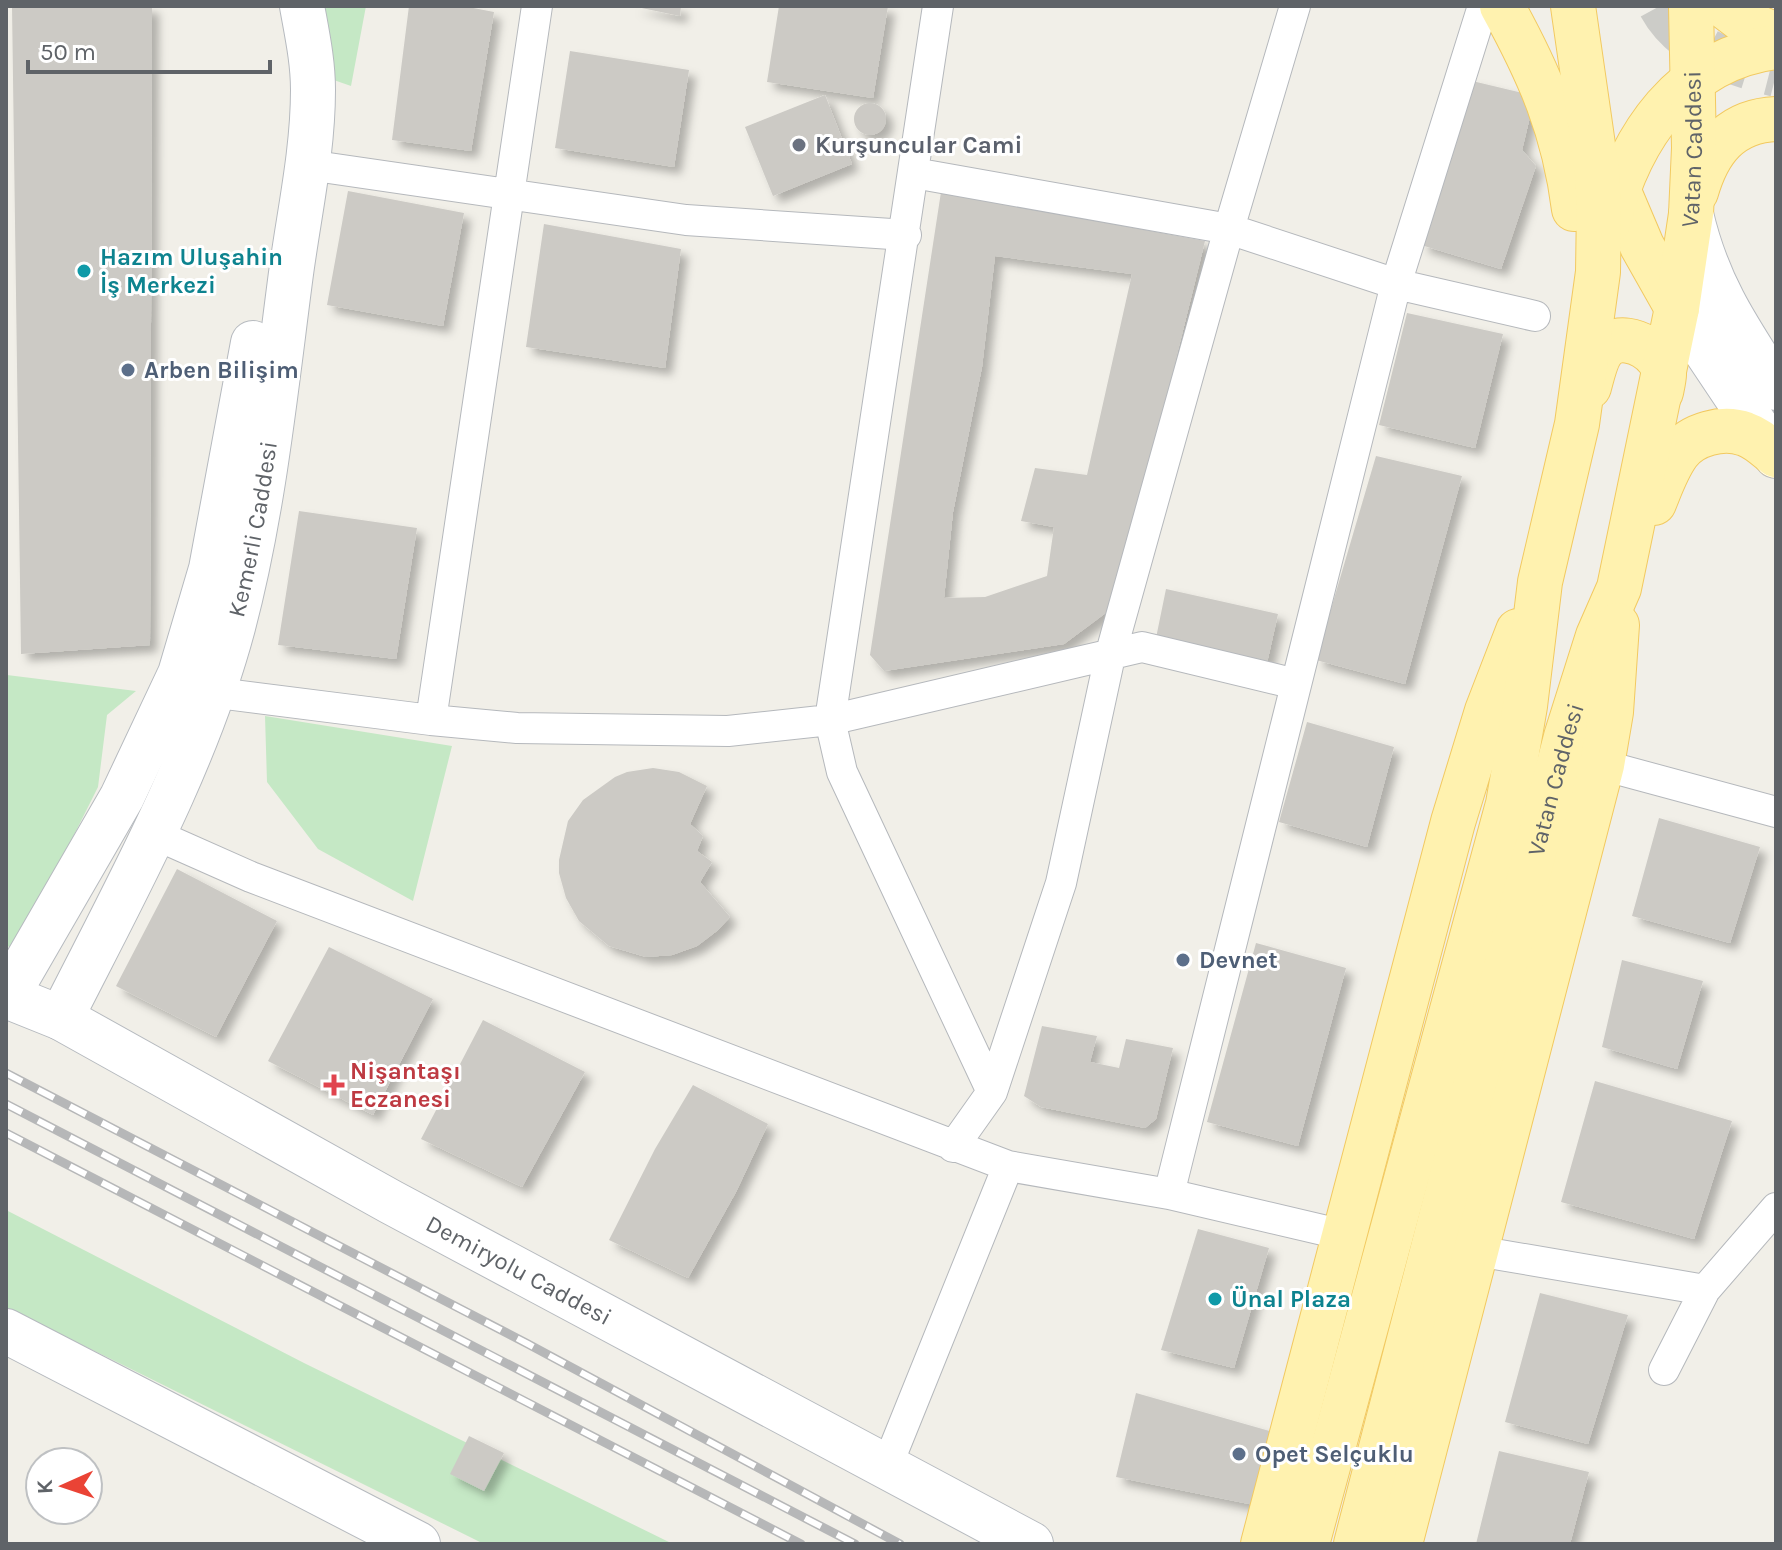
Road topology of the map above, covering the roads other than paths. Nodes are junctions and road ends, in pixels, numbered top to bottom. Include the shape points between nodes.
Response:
1 (270, 6) edge
2 (302, 6) edge
3 (537, 6) edge
4 (938, 6) edge
5 (1295, 6) edge
6 (1483, 6) edge
7 (1502, 6) edge
8 (1573, 6) edge
9 (1691, 6) edge
10 (1724, 6) edge
11 (1776, 35) edge
12 (1776, 47) edge
13 (1694, 81) junction
14 (1588, 106) junction
15 (1776, 119) edge
16 (308, 165) junction
17 (914, 173) junction
18 (1617, 189) junction
19 (509, 194) junction
20 (1691, 214) junction
21 (1229, 229) junction
22 (906, 235) junction
23 (1598, 272) junction
24 (1396, 284) junction
25 (1677, 308) junction
26 (1535, 316) dead end
27 (1776, 388) edge
28 (1660, 397) junction
29 (1577, 424) junction
30 (1776, 456) edge
31 (1540, 582) junction
32 (1619, 588) junction
33 (1110, 656) junction
34 (1296, 684) junction
35 (193, 690) junction
36 (431, 720) junction
37 (830, 720) junction
38 (1602, 765) junction
39 (1776, 812) edge
40 (154, 834) junction
41 (6, 996) edge
42 (61, 1018) junction
43 (992, 1092) junction
44 (953, 1147) junction
45 (1008, 1166) junction
46 (1169, 1194) junction
47 (1776, 1208) edge
48 (1344, 1235) junction
49 (1477, 1251) junction
50 (1705, 1290) junction
51 (6, 1331) edge
52 (1664, 1370) dead end
53 (887, 1466) junction
54 (1262, 1542) edge
55 (418, 1544) edge
56 (1031, 1544) edge
57 (1307, 1544) edge
58 (1356, 1544) edge
59 (1400, 1544) edge

1 - 35 street, Kemerli Caddesi via 282,54 286,162 211,569 180,674
2 - 16 street, Kemerli Caddesi via 313,89
3 - 19 street
4 - 17 street
5 - 21 street
6 - 24 street
7 - 29 main road via 1542,83 1569,174 1576,238
8 - 14 main road, Vatan Caddesi
9 - 13 main road, Vatan Caddesi
10 - 11 main road
12 - 13 main road via 1710,67
13 - 18 main road via 1645,131
13 - 20 main road, Vatan Caddesi
14 - 18 main road
14 - 23 main road, Vatan Caddesi via 1599,205
15 - 20 main road via 1734,129 1719,144
16 - 19 street
16 - 35 street, Kemerli Caddesi via 256,519 233,626
17 - 21 street
17 - 22 street
18 - 23 main road
18 - 25 main road
19 - 22 street via 686,220
19 - 36 street
20 - 25 main road, Vatan Caddesi
20 - 27 street via 1709,277
21 - 24 street
21 - 33 street
22 - 37 street
23 - 29 main road, Vatan Caddesi
24 - 26 street
24 - 34 street
25 - 28 main road, Vatan Caddesi
25 - 30 street
28 - 29 main road via 1665,371 1654,354 1637,343 1611,343 1599,355
28 - 32 main road, Vatan Caddesi
29 - 31 main road, Vatan Caddesi
30 - 32 main road via 1744,433 1717,432 1693,439 1667,471
31 - 48 main road via 1469,765
31 - 57 main road, Vatan Caddesi via 1508,804
32 - 38 main road
32 - 58 main road, Vatan Caddesi via 1566,737
33 - 34 street via 1142,647
33 - 37 street
33 - 43 street via 1061,883
34 - 46 street
35 - 36 street
35 - 40 street, Kemerli Caddesi via 182,772
35 - 41 street, Kemerli Caddesi via 122,797
36 - 37 street via 517,728 698,731
37 - 43 street via 842,772
38 - 39 street
38 - 49 main road
40 - 42 street, Kemerli Caddesi
40 - 44 street via 251,877
41 - 42 street, Demiryolu Caddesi
42 - 53 street, Demiryolu Caddesi via 391,1202
43 - 44 street
44 - 45 street
45 - 46 street
45 - 53 street
46 - 48 street
47 - 50 street
48 - 54 main road
49 - 50 street
49 - 59 main road
50 - 52 street
51 - 55 street
53 - 56 street, Demiryolu Caddesi

